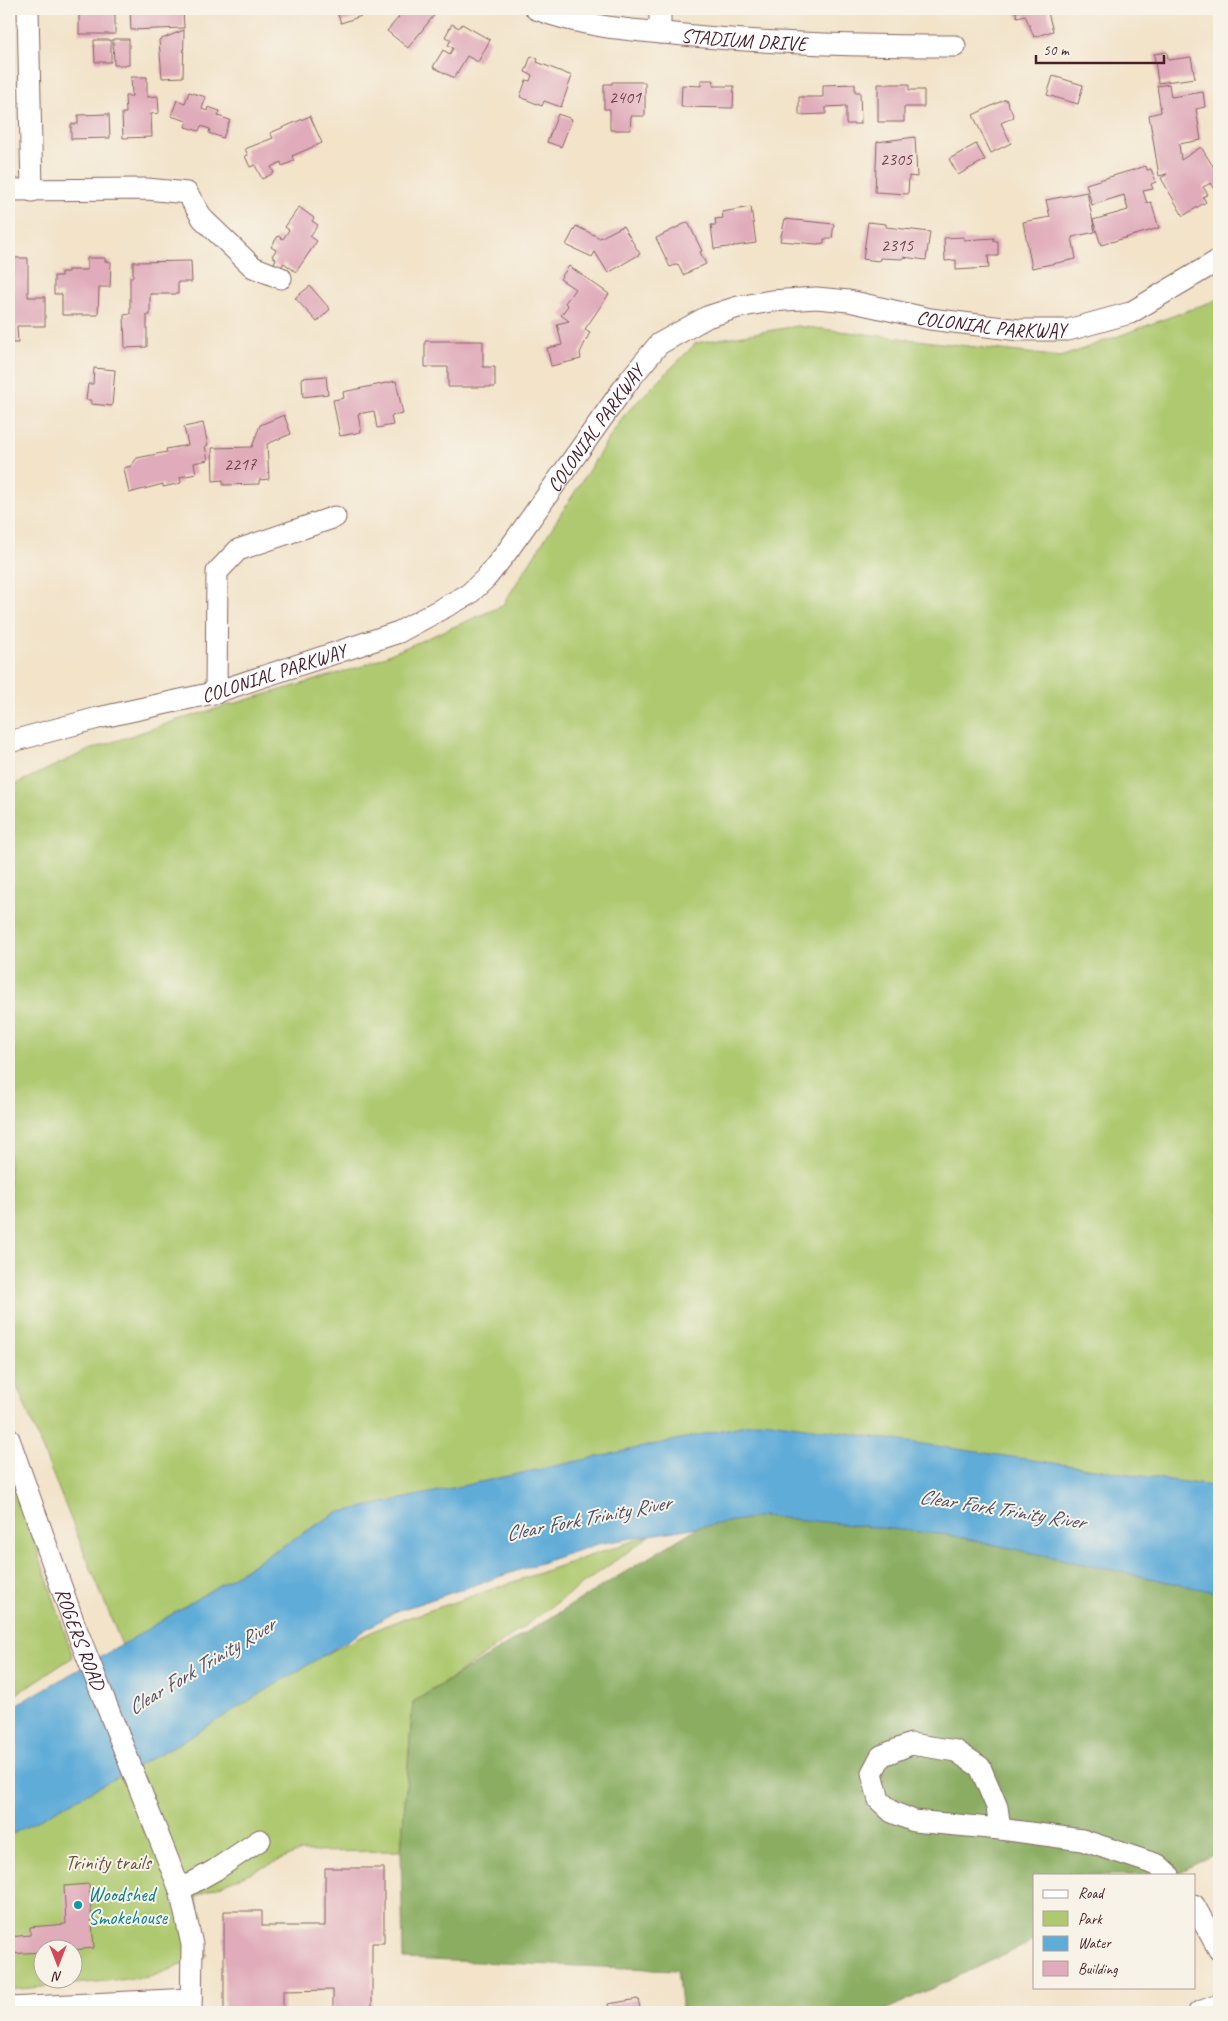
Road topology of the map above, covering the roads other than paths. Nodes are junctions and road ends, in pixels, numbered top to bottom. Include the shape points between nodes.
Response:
1 (28, 9) edge
2 (536, 9) edge
3 (660, 9) edge
4 (660, 33) junction
5 (955, 46) dead end
6 (9, 190) edge
7 (32, 190) junction
8 (1219, 260) edge
9 (281, 278) dead end
10 (335, 517) dead end
11 (216, 693) junction
12 (9, 742) edge
13 (9, 1439) edge
14 (1000, 1829) junction
15 (260, 1840) dead end
16 (1168, 1874) edge
17 (180, 1890) junction
18 (1196, 1909) edge
19 (1219, 1950) edge
20 (191, 2005) edge
21 (1219, 2006) edge
22 (10, 2009) edge
23 (1199, 2012) edge

1 - 7 street
2 - 4 street, STADIUM DRIVE via 595,26
3 - 4 street
4 - 5 street, STADIUM DRIVE via 883,46
6 - 7 street
7 - 9 street via 147,189 187,193 203,219 253,267
8 - 11 street, COLONIAL PARKWAY via 1130,313 1068,330 1018,330 930,319 849,300 816,298 771,300 707,317 659,344 630,379 506,553 469,594 399,632
10 - 11 street via 238,550 217,572
11 - 12 street, COLONIAL PARKWAY via 98,718
13 - 17 street, ROGERS ROAD via 75,1626
14 - 14 street via 914,1821 892,1812 879,1800 872,1773 881,1756 912,1744 956,1751 980,1767 997,1807
14 - 16 street via 1082,1840 1158,1864
15 - 17 street
17 - 20 street, ROGERS ROAD via 192,1945
18 - 19 street
20 - 22 street
21 - 23 street

